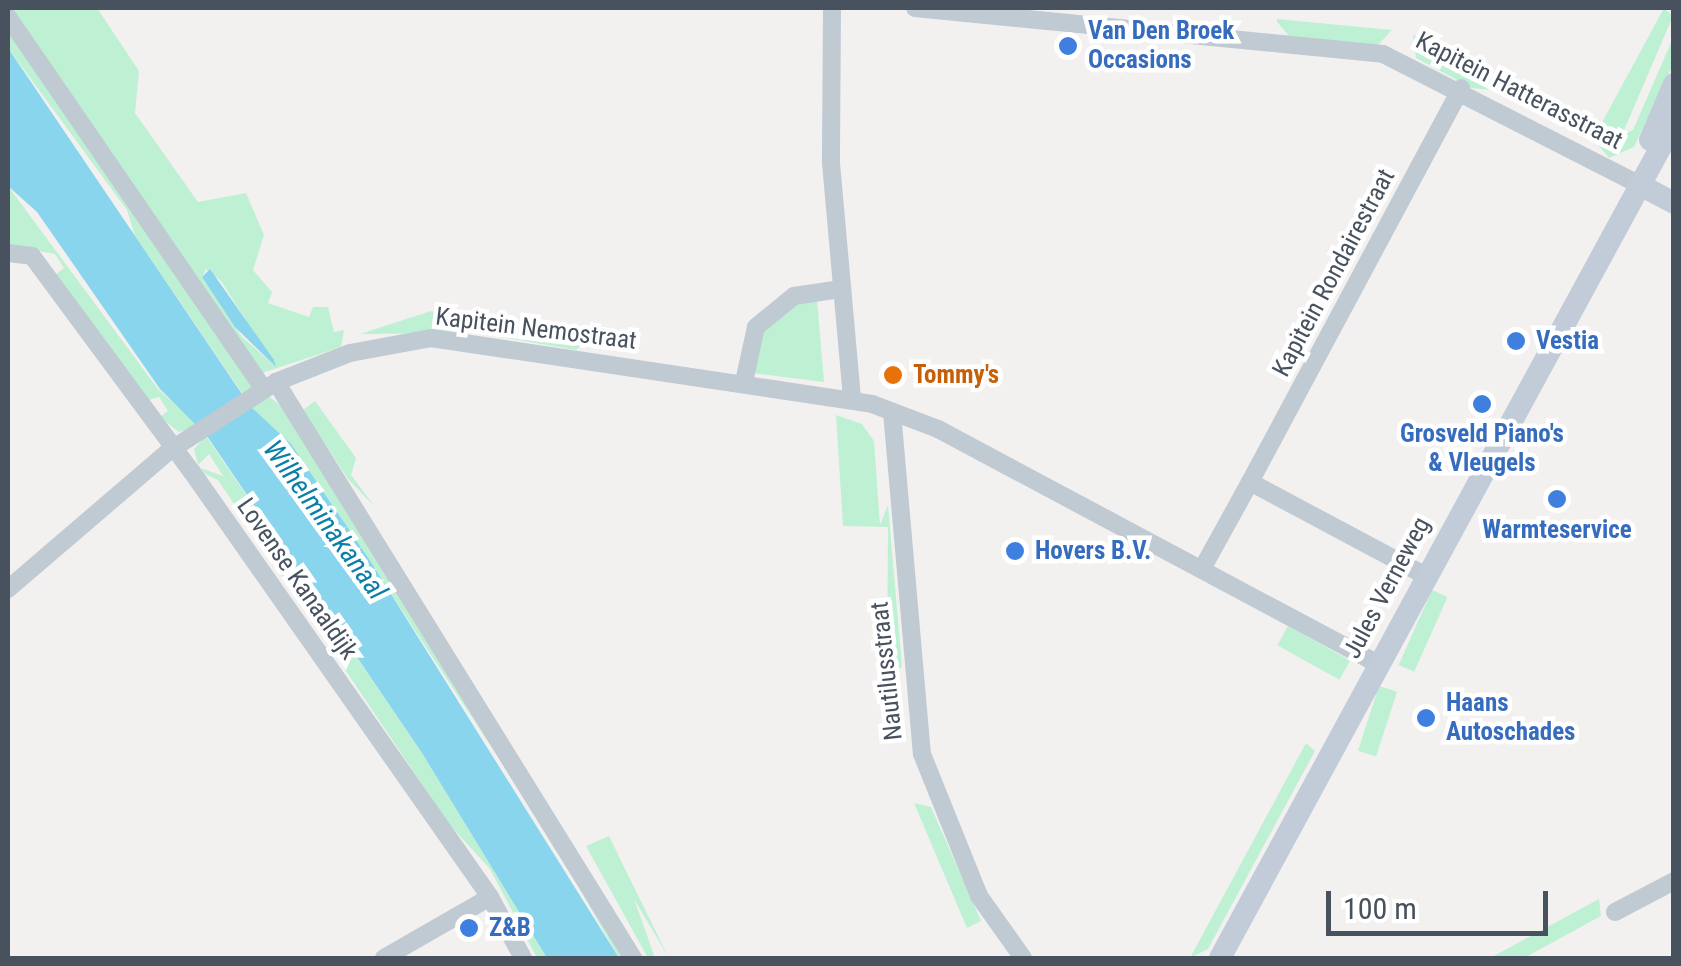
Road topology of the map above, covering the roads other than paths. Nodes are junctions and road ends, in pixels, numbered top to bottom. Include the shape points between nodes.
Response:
1 (832, 8) edge
2 (914, 8) edge
3 (8, 17) edge
4 (1674, 84) edge
5 (1461, 88) junction
6 (1674, 124) edge
7 (1636, 183) junction
8 (1674, 203) edge
9 (8, 253) edge
10 (841, 289) junction
11 (744, 382) junction
12 (270, 386) junction
13 (852, 398) junction
14 (892, 412) junction
15 (169, 451) junction
16 (1250, 482) junction
17 (1202, 569) junction
18 (1424, 575) junction
19 (8, 589) edge
20 (1378, 664) junction
21 (1674, 881) edge
22 (490, 896) junction
23 (1615, 912) dead end
24 (384, 958) edge
25 (523, 958) edge
26 (633, 958) edge
27 (1023, 958) edge
28 (1220, 958) edge

1 - 10 street
2 - 5 street, Kapitein Hatterasstraat via 1365,51
3 - 12 street
4 - 7 street, Jules Verneweg
5 - 7 street, Kapitein Hatterasstraat
5 - 16 street, Kapitein Rondairestraat
6 - 7 street, Jules Verneweg
7 - 8 street, Kapitein Hatterasstraat
7 - 18 street, Jules Verneweg
9 - 15 street, Lovense Kanaaldijk via 38,264
10 - 11 street via 794,296 756,327
10 - 13 street
11 - 12 street, Kapitein Nemostraat via 431,338 350,353
11 - 13 street, Kapitein Nemostraat
12 - 15 street, Kapitein Nemostraat
12 - 26 street
13 - 14 street, Kapitein Nemostraat
14 - 17 street, Kapitein Nemostraat
14 - 27 street, Nautilusstraat via 922,754 979,896
15 - 19 street, Kapitein Nemostraat
15 - 22 street, Lovense Kanaaldijk
16 - 17 street
16 - 18 street
17 - 20 street, Kapitein Nemostraat
18 - 20 street, Jules Verneweg
20 - 28 street, Jules Verneweg
21 - 23 street
22 - 24 street
22 - 25 street, Lovense Kanaaldijk

